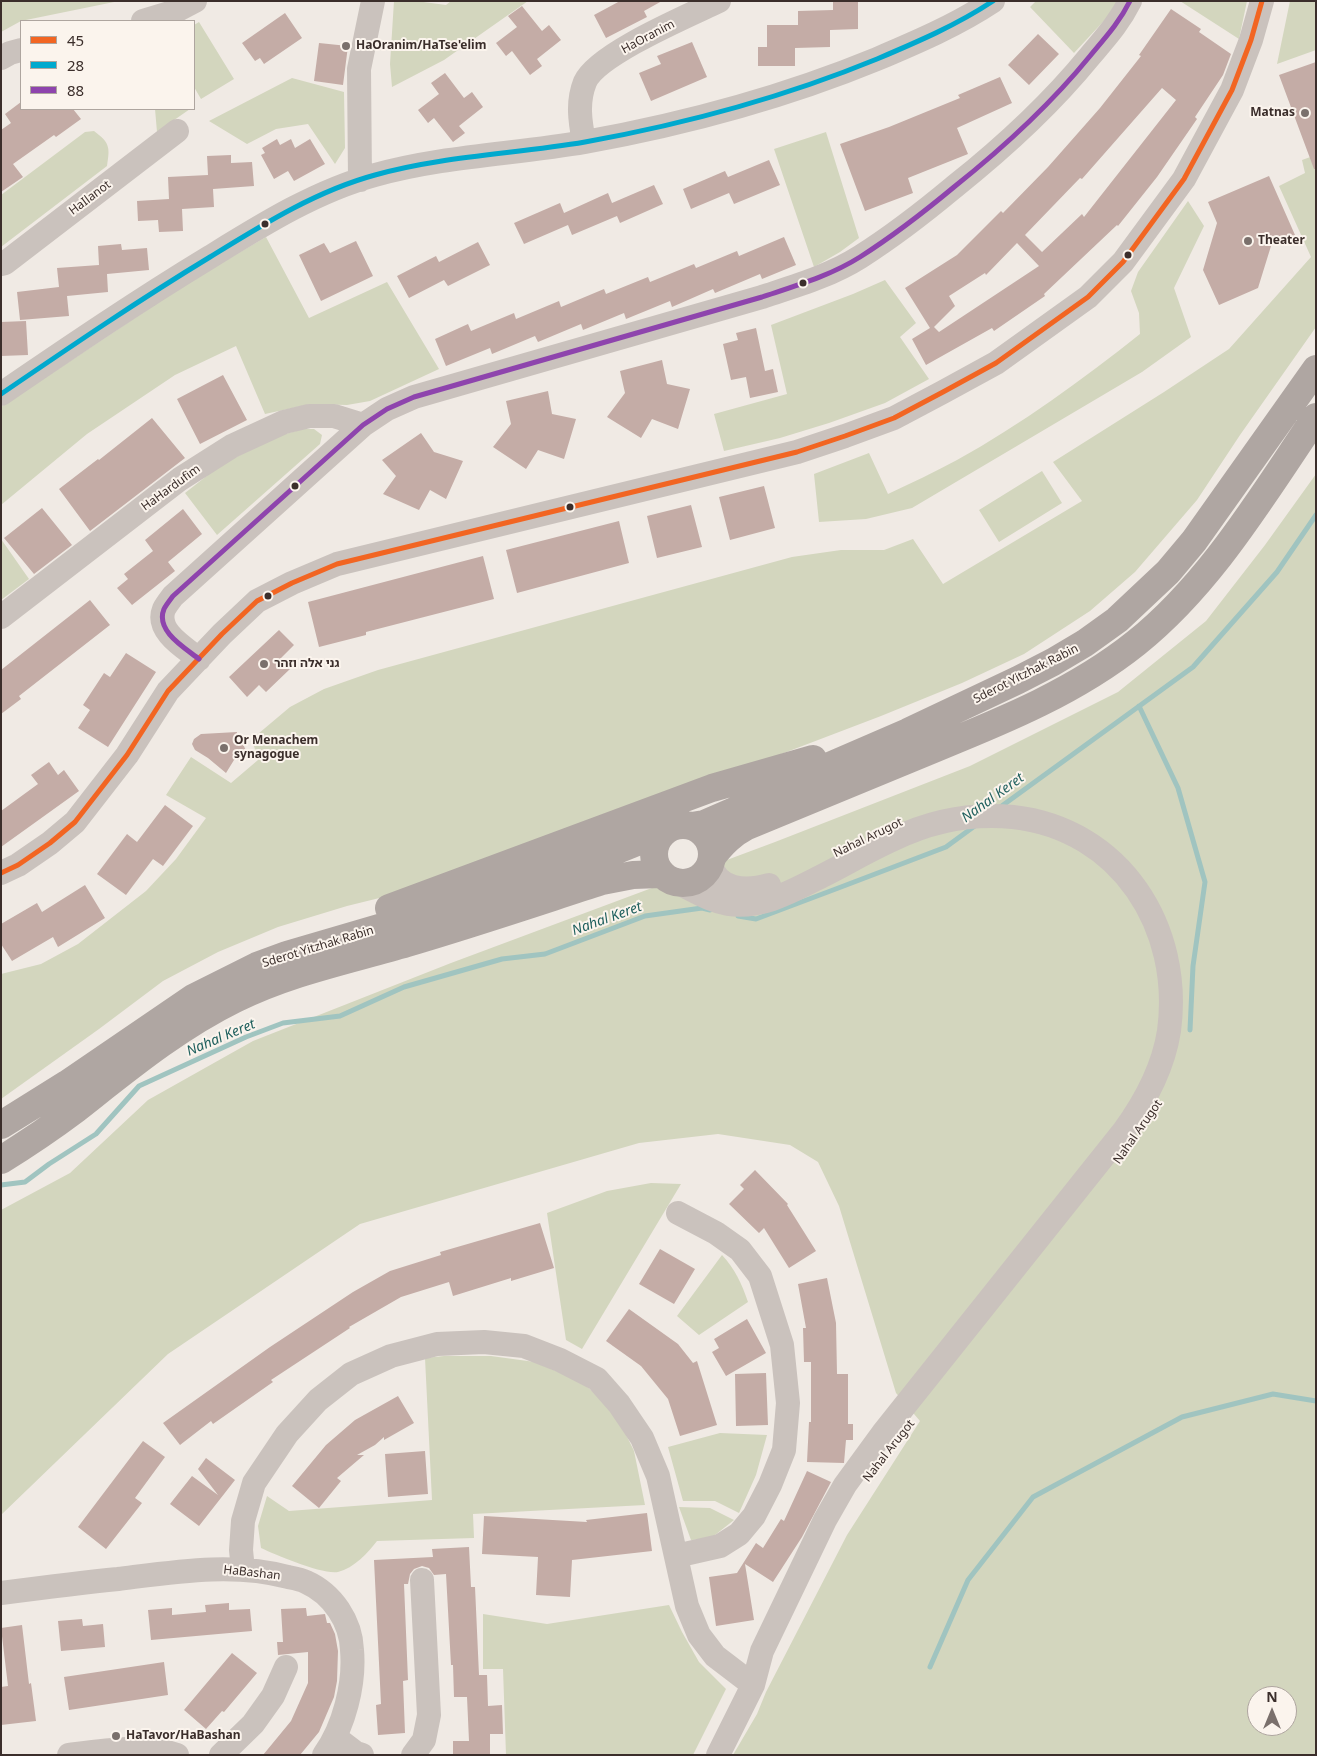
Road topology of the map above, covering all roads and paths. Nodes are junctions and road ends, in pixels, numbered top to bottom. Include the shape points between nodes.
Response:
1 (195, 1) edge
2 (373, 1) edge
3 (719, 1) edge
4 (994, 1) edge
5 (1130, 1) edge
6 (1262, 1) edge
7 (146, 20) edge
8 (20, 50) edge
9 (1, 58) edge
10 (177, 131) dead end
11 (584, 142) junction
12 (360, 180) junction
13 (1, 264) edge
14 (1316, 369) edge
15 (1, 394) edge
16 (1316, 417) edge
17 (363, 425) junction
18 (1, 617) edge
19 (199, 659) junction
20 (928, 722) junction
21 (692, 826) junction
22 (664, 831) junction
23 (711, 860) junction
24 (1, 873) edge
25 (669, 879) junction
26 (257, 966) junction
27 (1, 1125) edge
28 (1, 1160) edge
29 (678, 1213) dead end
30 (676, 1556) junction
31 (243, 1570) junction
32 (422, 1580) dead end
33 (1, 1593) edge
34 (286, 1667) dead end
35 (753, 1685) junction
36 (330, 1746) edge
37 (69, 1755) edge
38 (177, 1755) edge
39 (221, 1755) edge
40 (362, 1755) edge
41 (413, 1755) edge
42 (718, 1755) edge

1 - 7 street
2 - 12 street via 359,68
3 - 11 street, HaOranim via 627,46 586,79 580,98
4 - 11 street via 920,41 813,84 685,121
5 - 17 street via 1121,19 1038,114 922,213 858,258 812,280 762,297 414,396
6 - 19 street via 1232,90 1184,178 1154,221 1123,262 1088,297 996,364 894,418 797,452 337,564 256,602
8 - 9 street
10 - 13 street, HaIlanot
11 - 12 street via 440,162
12 - 15 street via 296,207 249,232
14 - 20 main road, Sderot Yitzhak Rabin via 1194,541 1168,572 1117,620 1085,644 1053,662
16 - 23 main road via 1218,559 1136,643 1101,668 1031,707 747,826 724,842
17 - 18 street, HaHardufim via 334,416 309,416 284,422 232,446 180,479
17 - 19 street via 173,596 163,611 164,624 170,637
19 - 24 street via 168,691 127,755 75,822 50,843
20 - 21 main road, Sderot Yitzhak Rabin via 715,820
20 - 26 main road via 860,746 733,780 407,901 303,943
21 - 22 main road via 682,825
21 - 23 main road via 707,838 711,846
22 - 25 main road via 654,848 653,857 656,866
22 - 26 main road, Sderot Yitzhak Rabin via 548,878
23 - 25 main road via 704,874 696,880 687,883
23 - 35 street, Nahal Arugot via 717,878 732,886 752,889 781,881 885,828 930,810 975,804 1037,807 1097,830 1130,855 1167,909 1175,930 1184,975 1186,1017 1182,1044 1176,1068 1159,1104 1131,1146 864,1483 774,1660
25 - 28 main road, Sderot Yitzhak Rabin via 633,875 602,881 268,985 208,1013 177,1032 75,1110
25 - 35 street, Nahal Arugot via 727,904 760,903 790,893 926,826 978,817 1032,820 1050,824 1087,842 1128,876 1157,927 1170,977 1168,1033 1159,1069 1144,1100 1123,1132 851,1477 825,1520 762,1651
26 - 27 main road, Sderot Yitzhak Rabin via 193,998
29 - 30 street via 740,1250 760,1276 782,1345 788,1403 784,1450 754,1516 739,1534 720,1546
30 - 31 street via 658,1476 642,1438 620,1404 597,1379 560,1360 524,1346 484,1342 437,1344 391,1356 351,1374 318,1400 287,1434 254,1483 243,1521
30 - 35 street via 687,1606 698,1635 715,1656
31 - 33 street, HaBashan via 170,1572
31 - 36 street, HaBashan via 272,1572 306,1582 327,1596 343,1615 352,1640 354,1667 341,1725
32 - 41 street via 429,1714 424,1740
34 - 39 street via 273,1696 253,1724
35 - 42 street, Nahal Arugot
36 - 40 street
37 - 38 street via 126,1748

